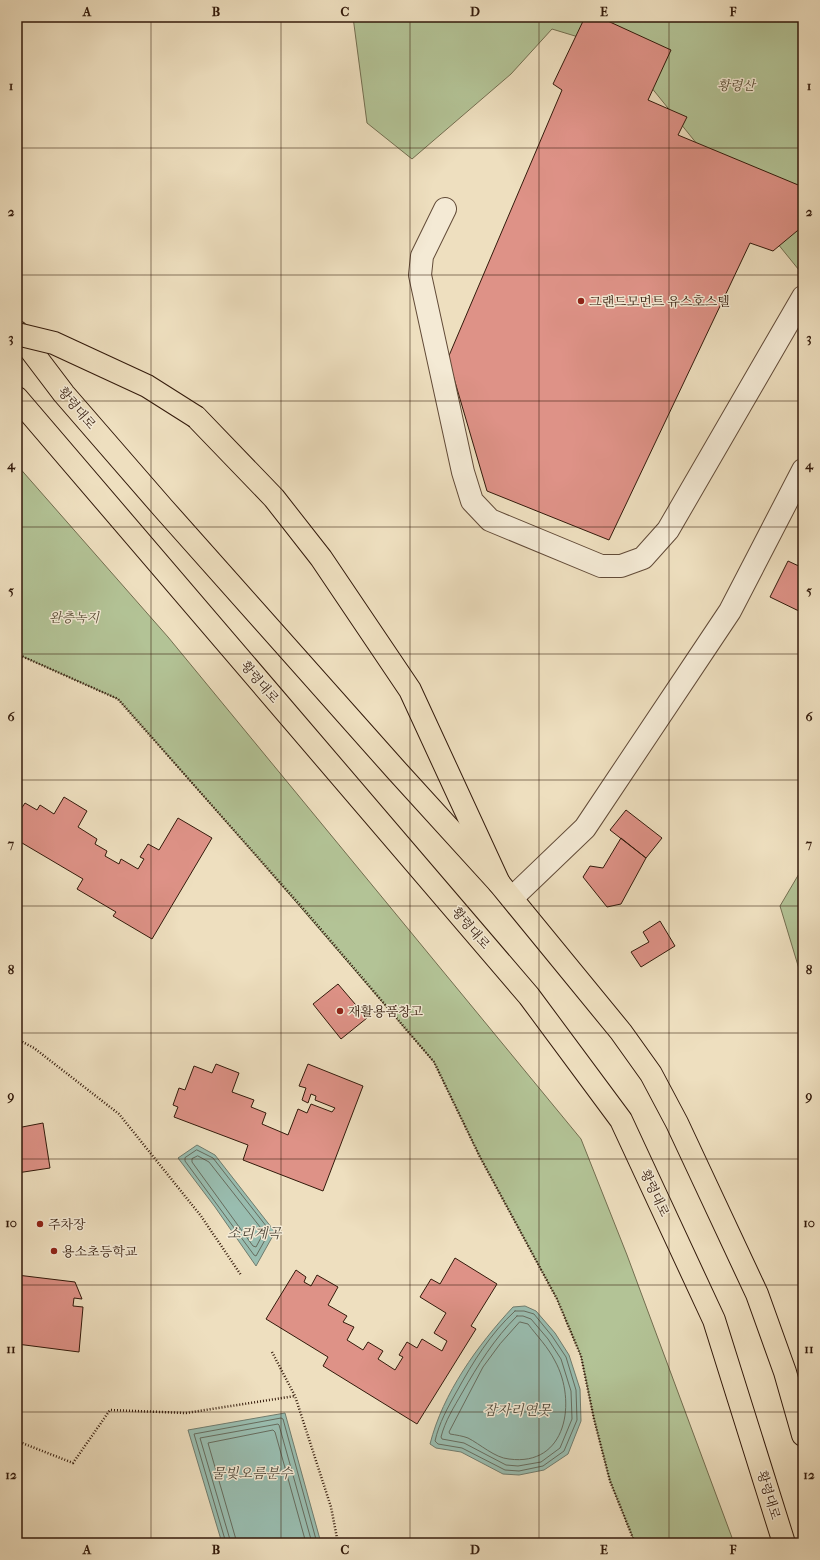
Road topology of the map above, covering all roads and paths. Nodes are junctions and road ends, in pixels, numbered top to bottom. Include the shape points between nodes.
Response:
1 (445, 208) dead end
2 (803, 296) edge
3 (17, 333) edge
4 (17, 398) edge
5 (803, 470) edge
6 (17, 654) edge
7 (505, 891) junction
8 (17, 1039) edge
9 (241, 1275) dead end
10 (272, 1352) dead end
11 (295, 1396) junction
12 (803, 1435) edge
13 (17, 1450) edge
14 (338, 1543) edge
15 (635, 1543) edge
16 (784, 1543) edge

1 - 2 lane via 422,256 420,275 463,472 472,501 490,520 600,566 621,566 643,558 668,530
3 - 7 main road, 황령대로 via 64,394 163,508
3 - 7 main road, bridge via 54,343 105,366 147,386 196,417 274,498 321,558 410,690
4 - 16 main road, 황령대로 via 529,996 621,1120 714,1320
5 - 7 lane via 730,611 585,828
6 - 15 path via 118,699 307,913 434,1062 480,1157 557,1299 581,1356 610,1481
7 - 12 main road, 황령대로 via 621,1032 651,1074 680,1129 757,1294 785,1372
8 - 9 path via 34,1048 119,1114 201,1216
10 - 11 path
11 - 13 path via 186,1413 110,1410 73,1463 22,1443
11 - 14 path via 331,1507

